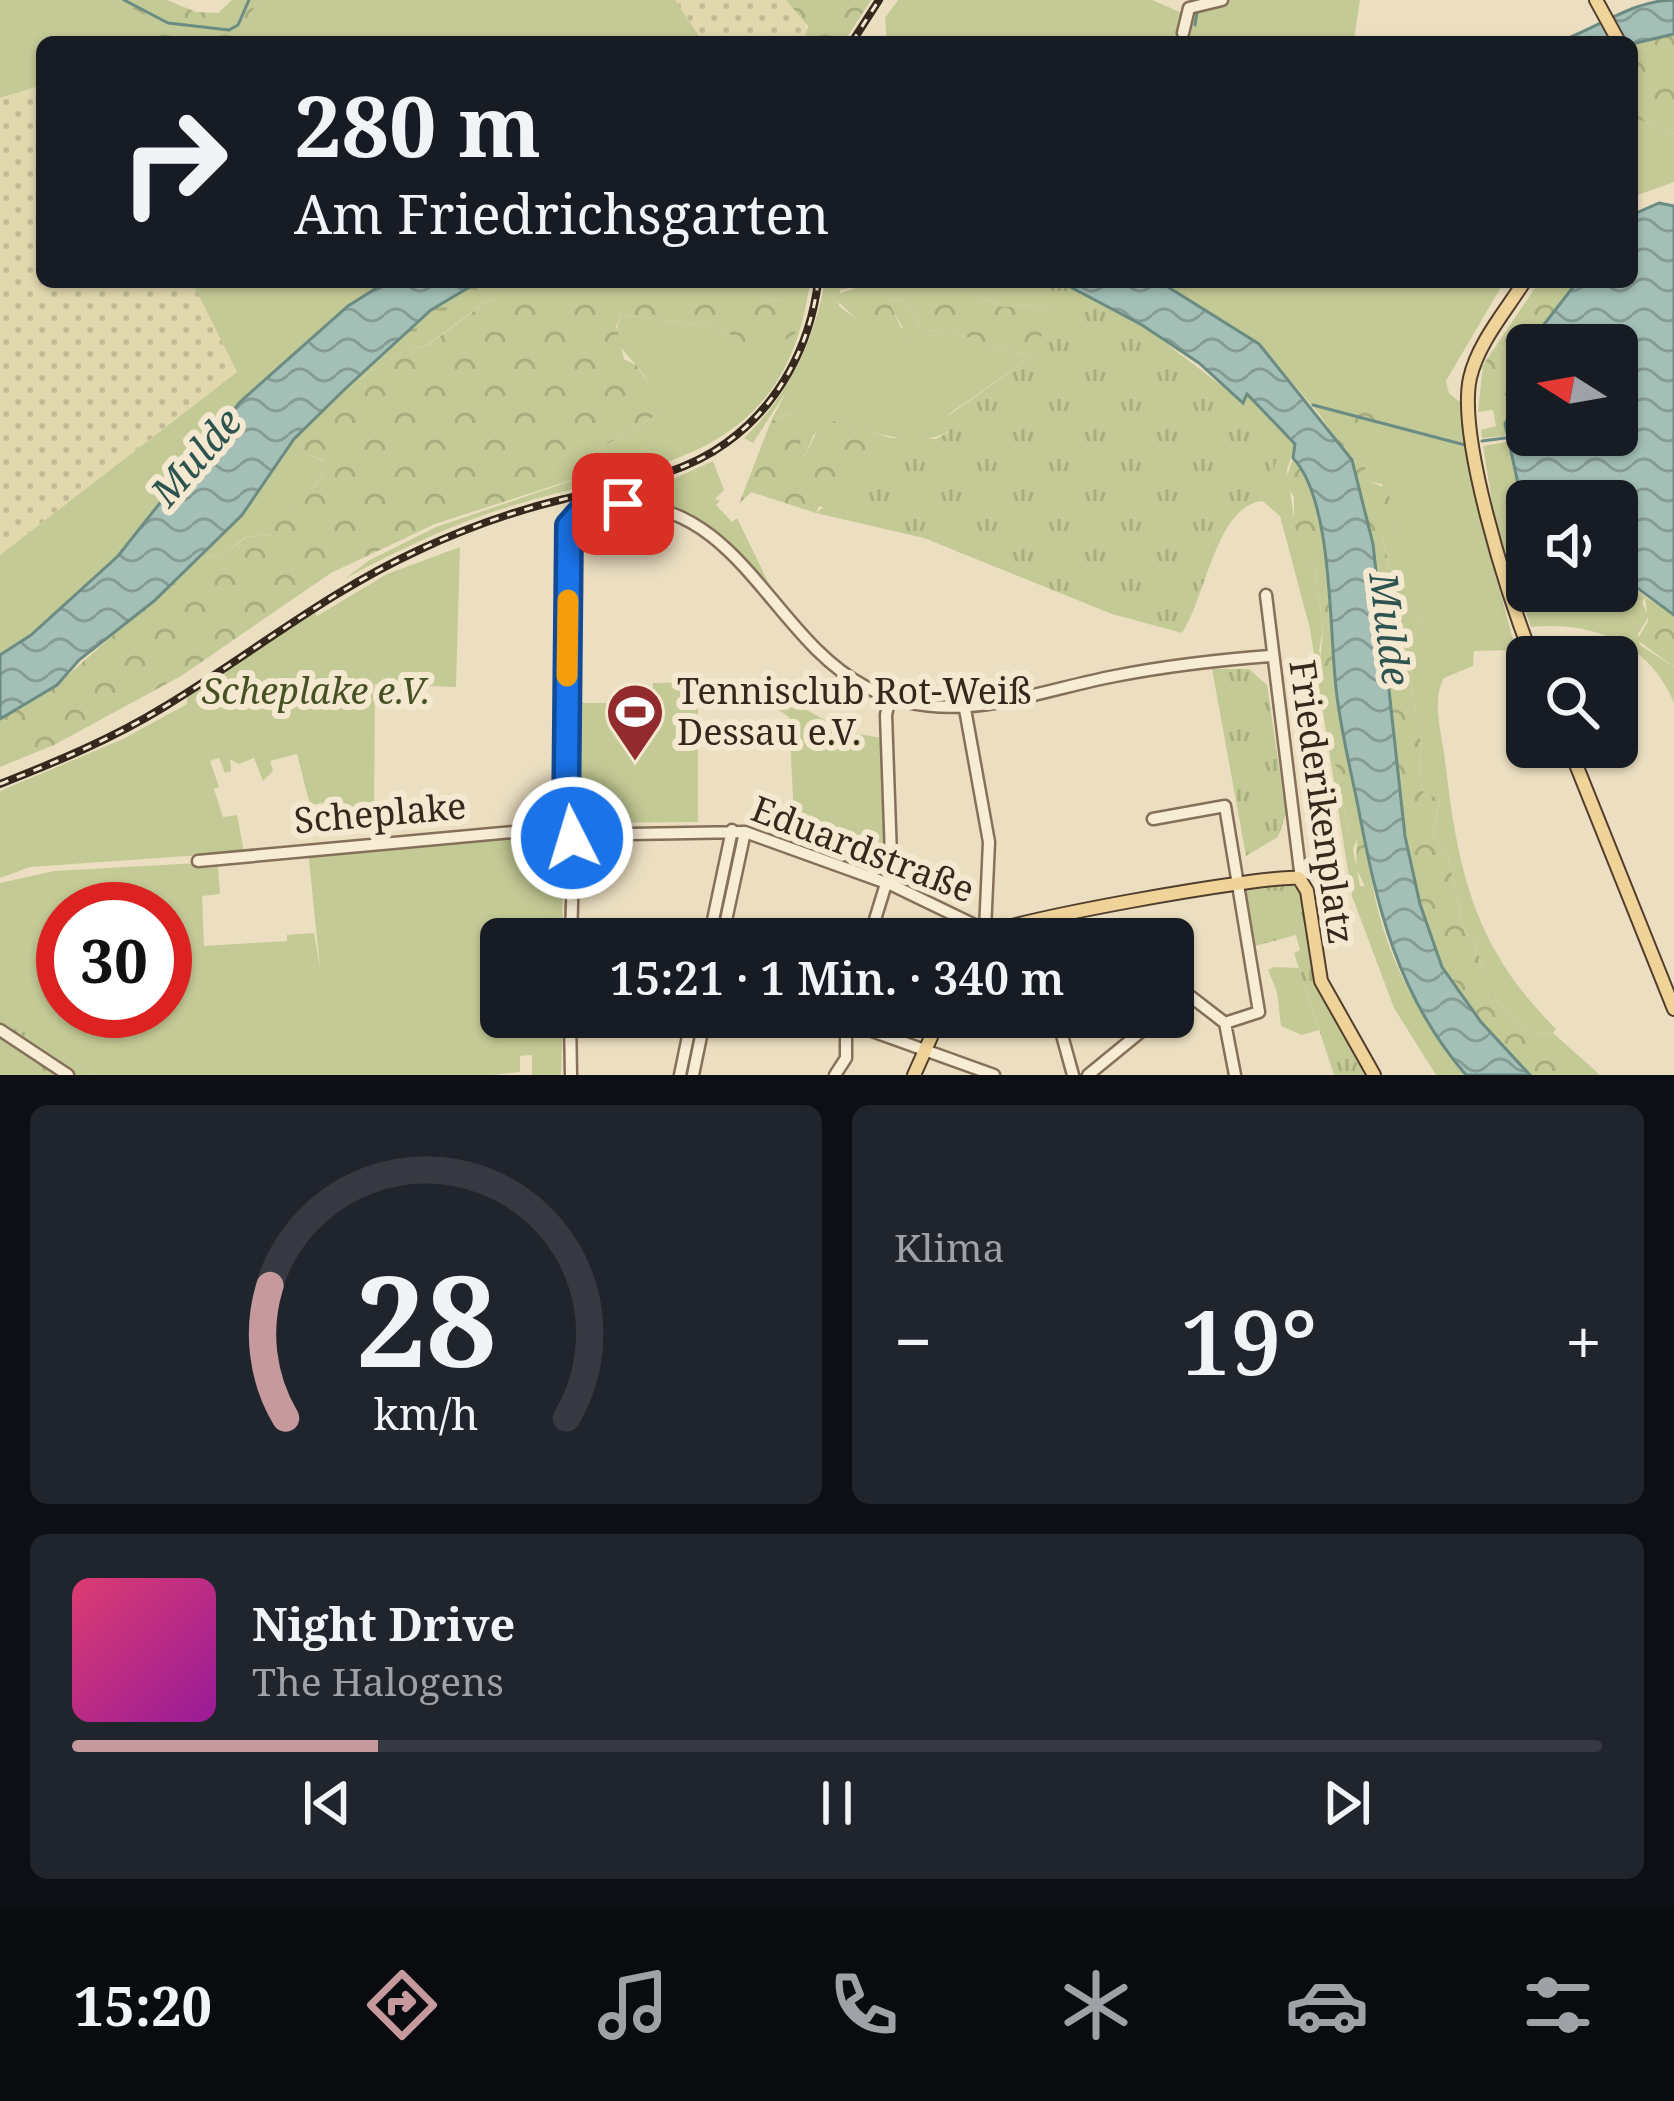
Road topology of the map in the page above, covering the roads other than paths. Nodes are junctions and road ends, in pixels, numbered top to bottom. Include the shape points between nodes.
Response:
1 (1222, 0) edge
2 (1601, 4) edge
3 (1183, 33) dead end
4 (1616, 36) edge
5 (1520, 288) edge
6 (1266, 595) dead end
7 (1525, 636) edge
8 (1270, 656) junction
9 (890, 697) junction
10 (965, 709) junction
11 (1577, 768) edge
12 (1153, 819) dead end
13 (570, 831) junction
14 (739, 831) junction
15 (198, 860) dead end
16 (1301, 879) junction
17 (1238, 885) junction
18 (888, 886) junction
19 (571, 918) edge
20 (715, 918) edge
21 (725, 918) edge
22 (877, 918) edge
23 (948, 918) edge
24 (981, 918) edge
25 (1045, 918) edge
26 (1194, 999) edge
27 (1674, 1009) edge
28 (1225, 1023) junction
29 (0, 1030) edge
30 (571, 1038) edge
31 (688, 1038) edge
32 (701, 1038) edge
33 (844, 1038) edge
34 (892, 1038) edge
35 (931, 1038) edge
36 (1062, 1038) edge
37 (1135, 1038) edge
38 (925, 1051) junction
39 (1097, 1072) edge
40 (1374, 1074) edge
41 (68, 1075) edge
42 (571, 1075) edge
43 (680, 1075) edge
44 (693, 1075) edge
45 (835, 1075) edge
46 (914, 1075) edge
47 (994, 1075) edge
48 (1072, 1075) edge
49 (1234, 1075) edge

1 - 3 street via 1189,8
2 - 4 main road
5 - 7 main road via 1477,357 1468,400 1490,524
6 - 8 street, Friederikenplatz
8 - 10 street via 1130,673
8 - 16 street, Friederikenplatz
9 - 10 street
9 - 13 street via 813,650 736,556 697,525 658,508 583,510 569,526
9 - 18 street
10 - 24 street via 988,842
11 - 27 main road
12 - 17 street via 1225,806
13 - 14 street, Eduardstraße
13 - 15 street, Scheplake
13 - 19 street
14 - 18 street, Eduardstraße
14 - 20 street
14 - 21 street
16 - 17 main road
16 - 40 main road, Friederikenplatz via 1321,981
17 - 25 main road
17 - 28 street via 1259,1012
18 - 22 street
18 - 23 street, Eduardstraße
26 - 28 street
28 - 49 street
29 - 41 street
30 - 42 street
31 - 43 street
32 - 44 street
33 - 45 street via 847,1058
34 - 38 street
35 - 38 main road
36 - 48 street
37 - 39 street
38 - 46 main road
38 - 47 street

